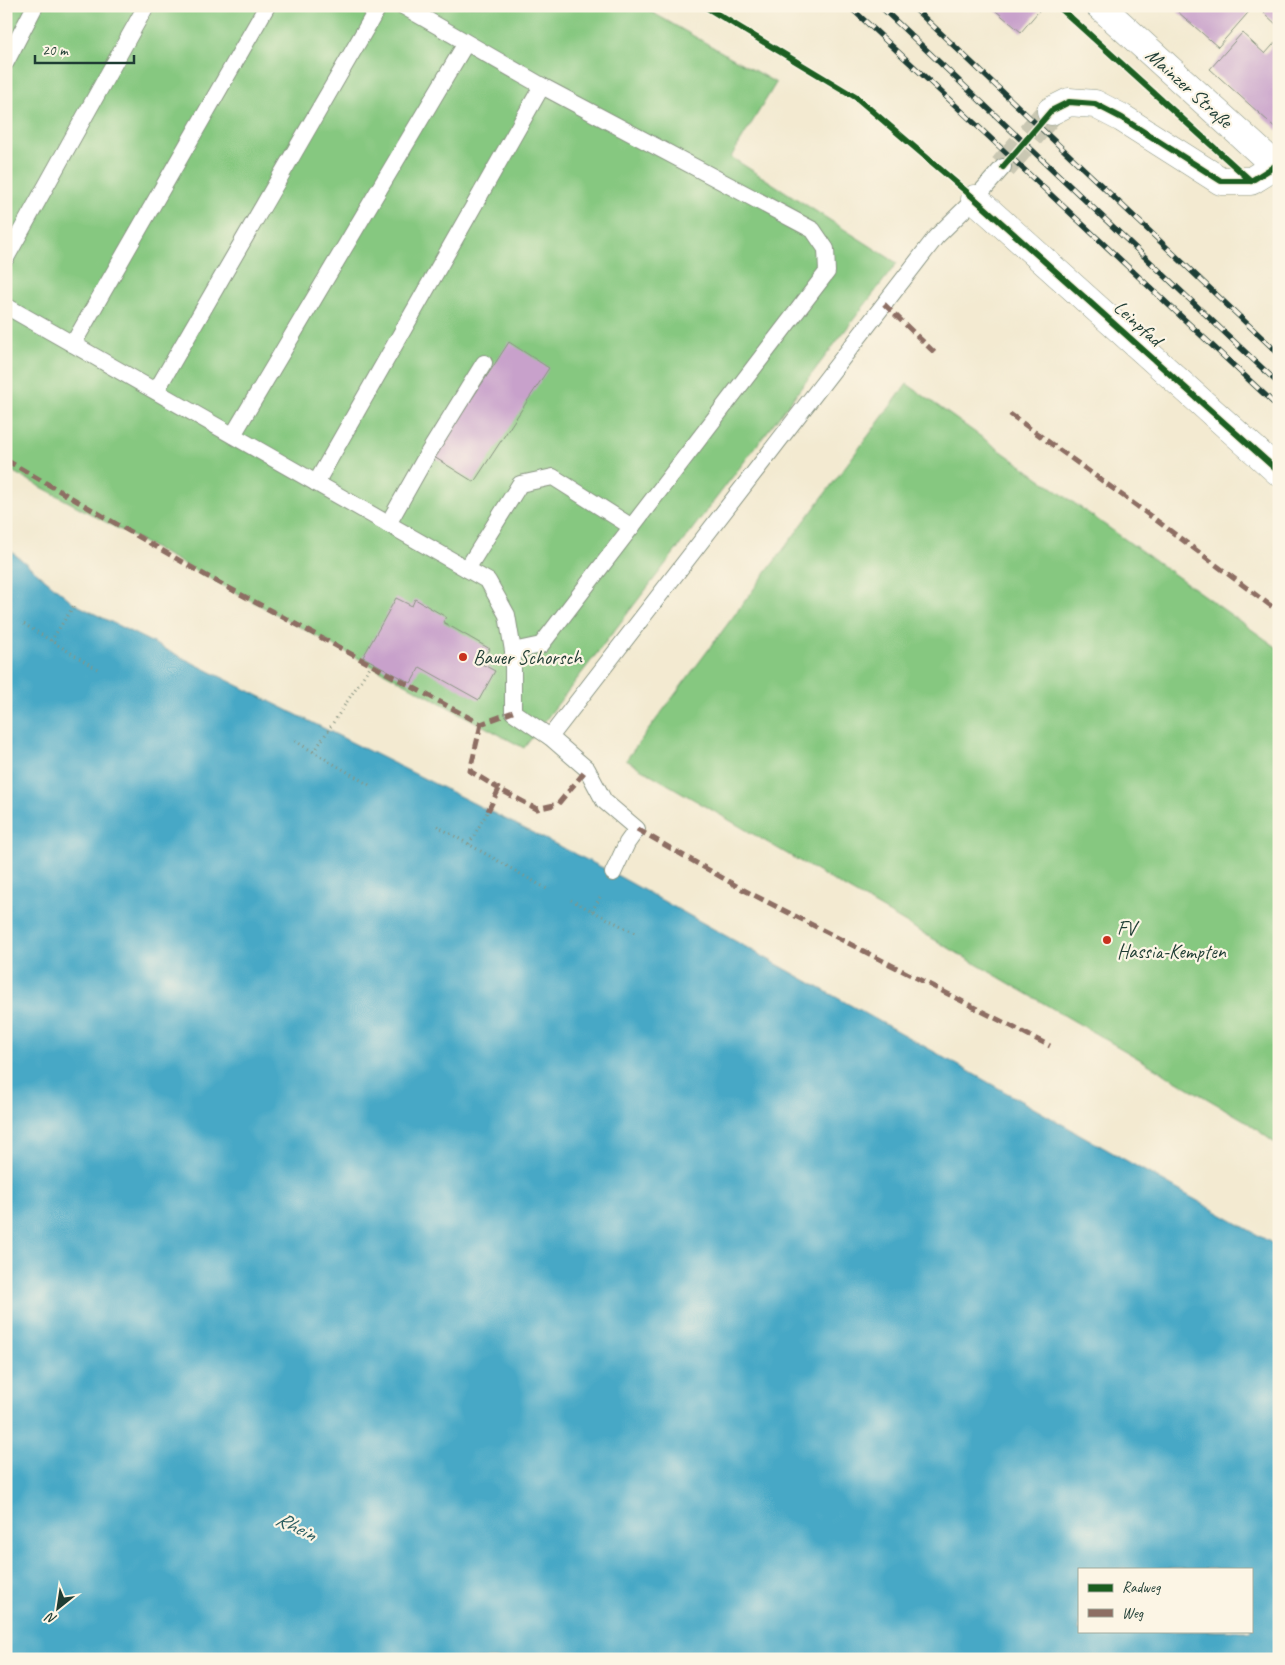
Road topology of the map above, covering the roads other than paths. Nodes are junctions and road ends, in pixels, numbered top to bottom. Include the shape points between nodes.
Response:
1 (35, 6) edge
2 (146, 6) edge
3 (267, 6) edge
4 (379, 6) edge
5 (403, 6) edge
6 (1100, 6) edge
7 (466, 42) junction
8 (6, 62) edge
9 (542, 86) junction
10 (1051, 111) tunnel mouth
11 (1003, 167) tunnel mouth
12 (1277, 167) edge
13 (975, 199) junction
14 (6, 258) edge
15 (6, 306) edge
16 (73, 344) junction
17 (484, 362) dead end
18 (156, 391) junction
19 (233, 435) junction
20 (1279, 472) edge
21 (316, 483) junction
22 (388, 524) junction
23 (632, 527) junction
24 (467, 569) junction
25 (513, 651) junction
26 (550, 737) junction
27 (613, 873) dead end

1 - 8 lane
2 - 14 lane
3 - 16 lane
4 - 18 lane
5 - 7 lane
6 - 12 street, Mainzer Straße
7 - 9 lane
7 - 19 lane
9 - 21 lane
9 - 23 lane via 813,230 826,248 827,272
10 - 12 street via 1069,102 1094,104 1122,118 1221,181 1251,180
11 - 13 lane
13 - 20 street, Leinpfad
13 - 26 lane via 936,237
15 - 16 lane
16 - 18 lane
17 - 22 lane
18 - 19 lane
19 - 21 lane
21 - 22 lane
22 - 24 lane
23 - 24 lane via 552,477 520,484
23 - 25 lane via 541,645
24 - 25 lane via 488,581 507,615
25 - 26 lane via 513,712
26 - 27 lane via 587,768 604,802 636,829

